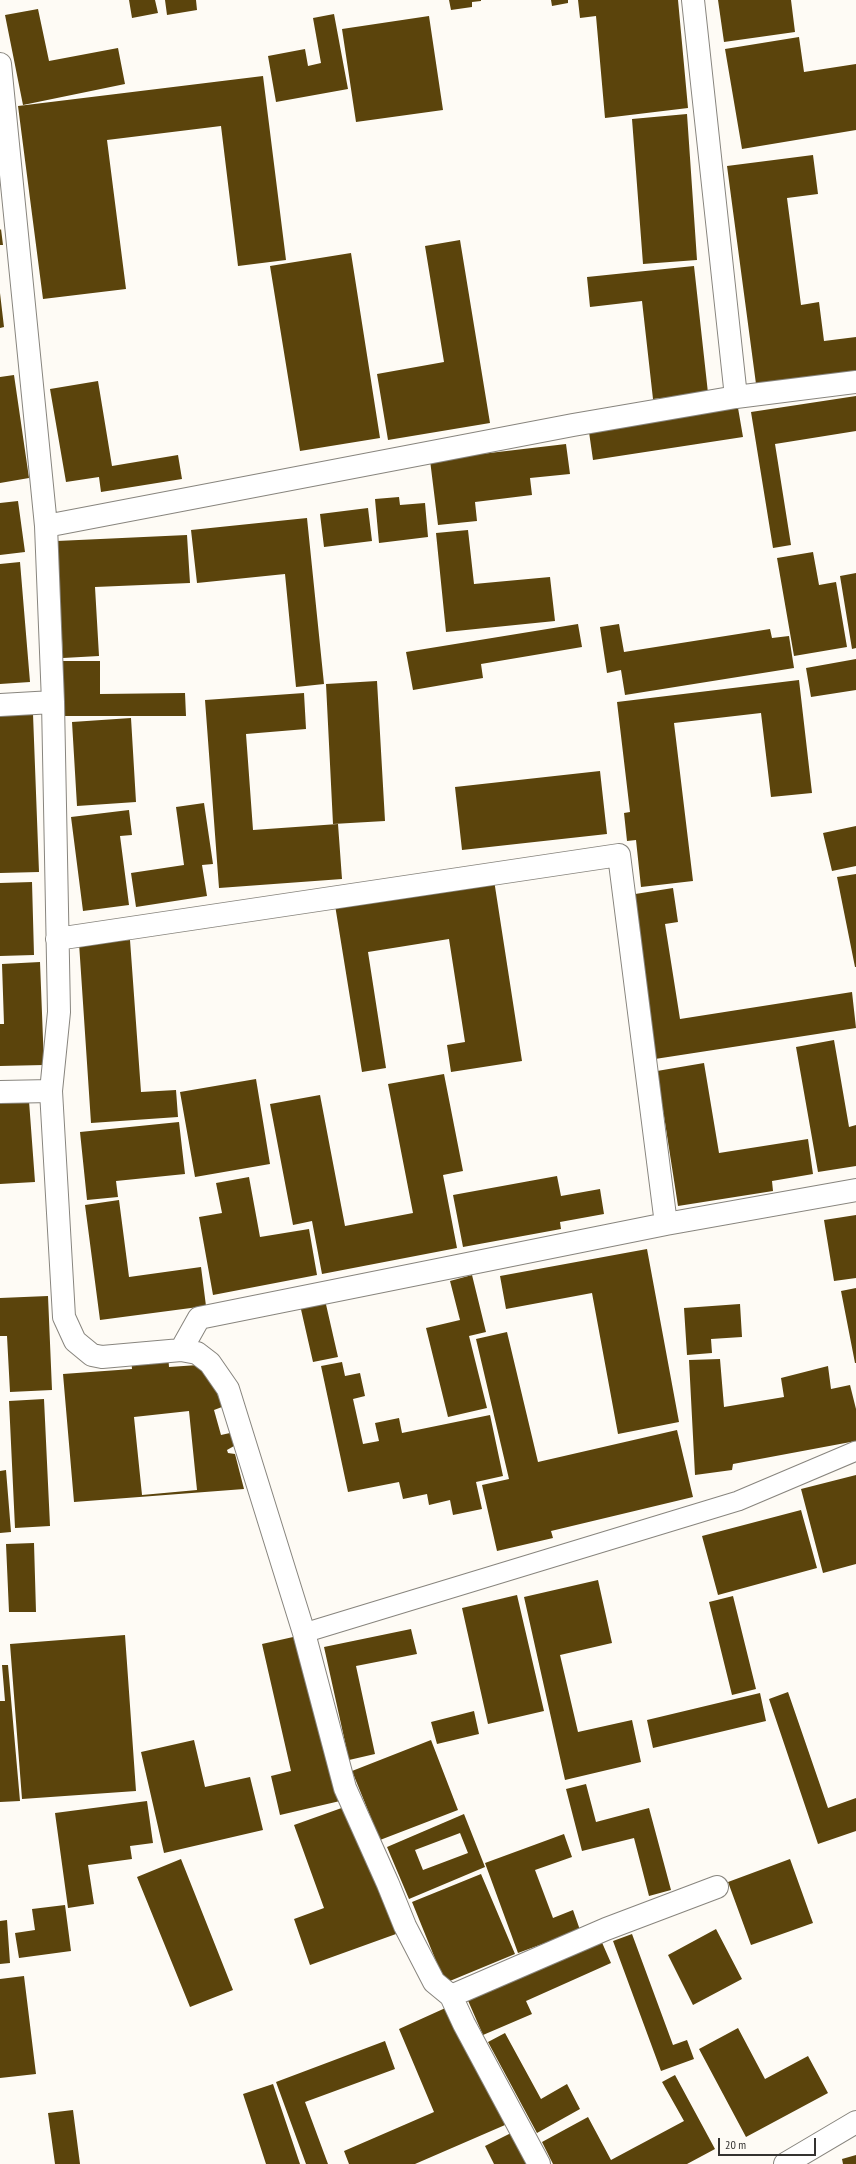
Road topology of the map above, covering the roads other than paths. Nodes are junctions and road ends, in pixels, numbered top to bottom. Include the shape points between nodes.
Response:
1 (693, 0) edge
2 (0, 64) edge
3 (856, 382) edge
4 (736, 397) junction
5 (46, 526) junction
6 (53, 702) junction
7 (0, 705) edge
8 (57, 939) junction
9 (51, 1091) junction
10 (0, 1092) edge
11 (856, 1190) edge
12 (666, 1224) junction
13 (181, 1350) junction
14 (856, 1451) edge
15 (304, 1633) junction
16 (717, 1887) dead end
17 (451, 1996) junction
18 (856, 2122) edge
19 (539, 2164) edge
20 (785, 2164) edge

1 - 4 street
2 - 5 street
3 - 4 street
4 - 5 street via 573,425
5 - 6 street
6 - 7 street
6 - 8 street
8 - 9 street via 59,1012
8 - 12 street via 619,855
9 - 10 street
9 - 13 street via 64,1317 68,1330 81,1348 92,1355 102,1357
11 - 12 street
12 - 13 street via 199,1318
13 - 15 street via 197,1353 210,1363 228,1389
14 - 15 lane via 738,1501
15 - 17 street via 344,1788 405,1926 434,1982
16 - 17 street via 606,1929
17 - 19 street
18 - 20 street

